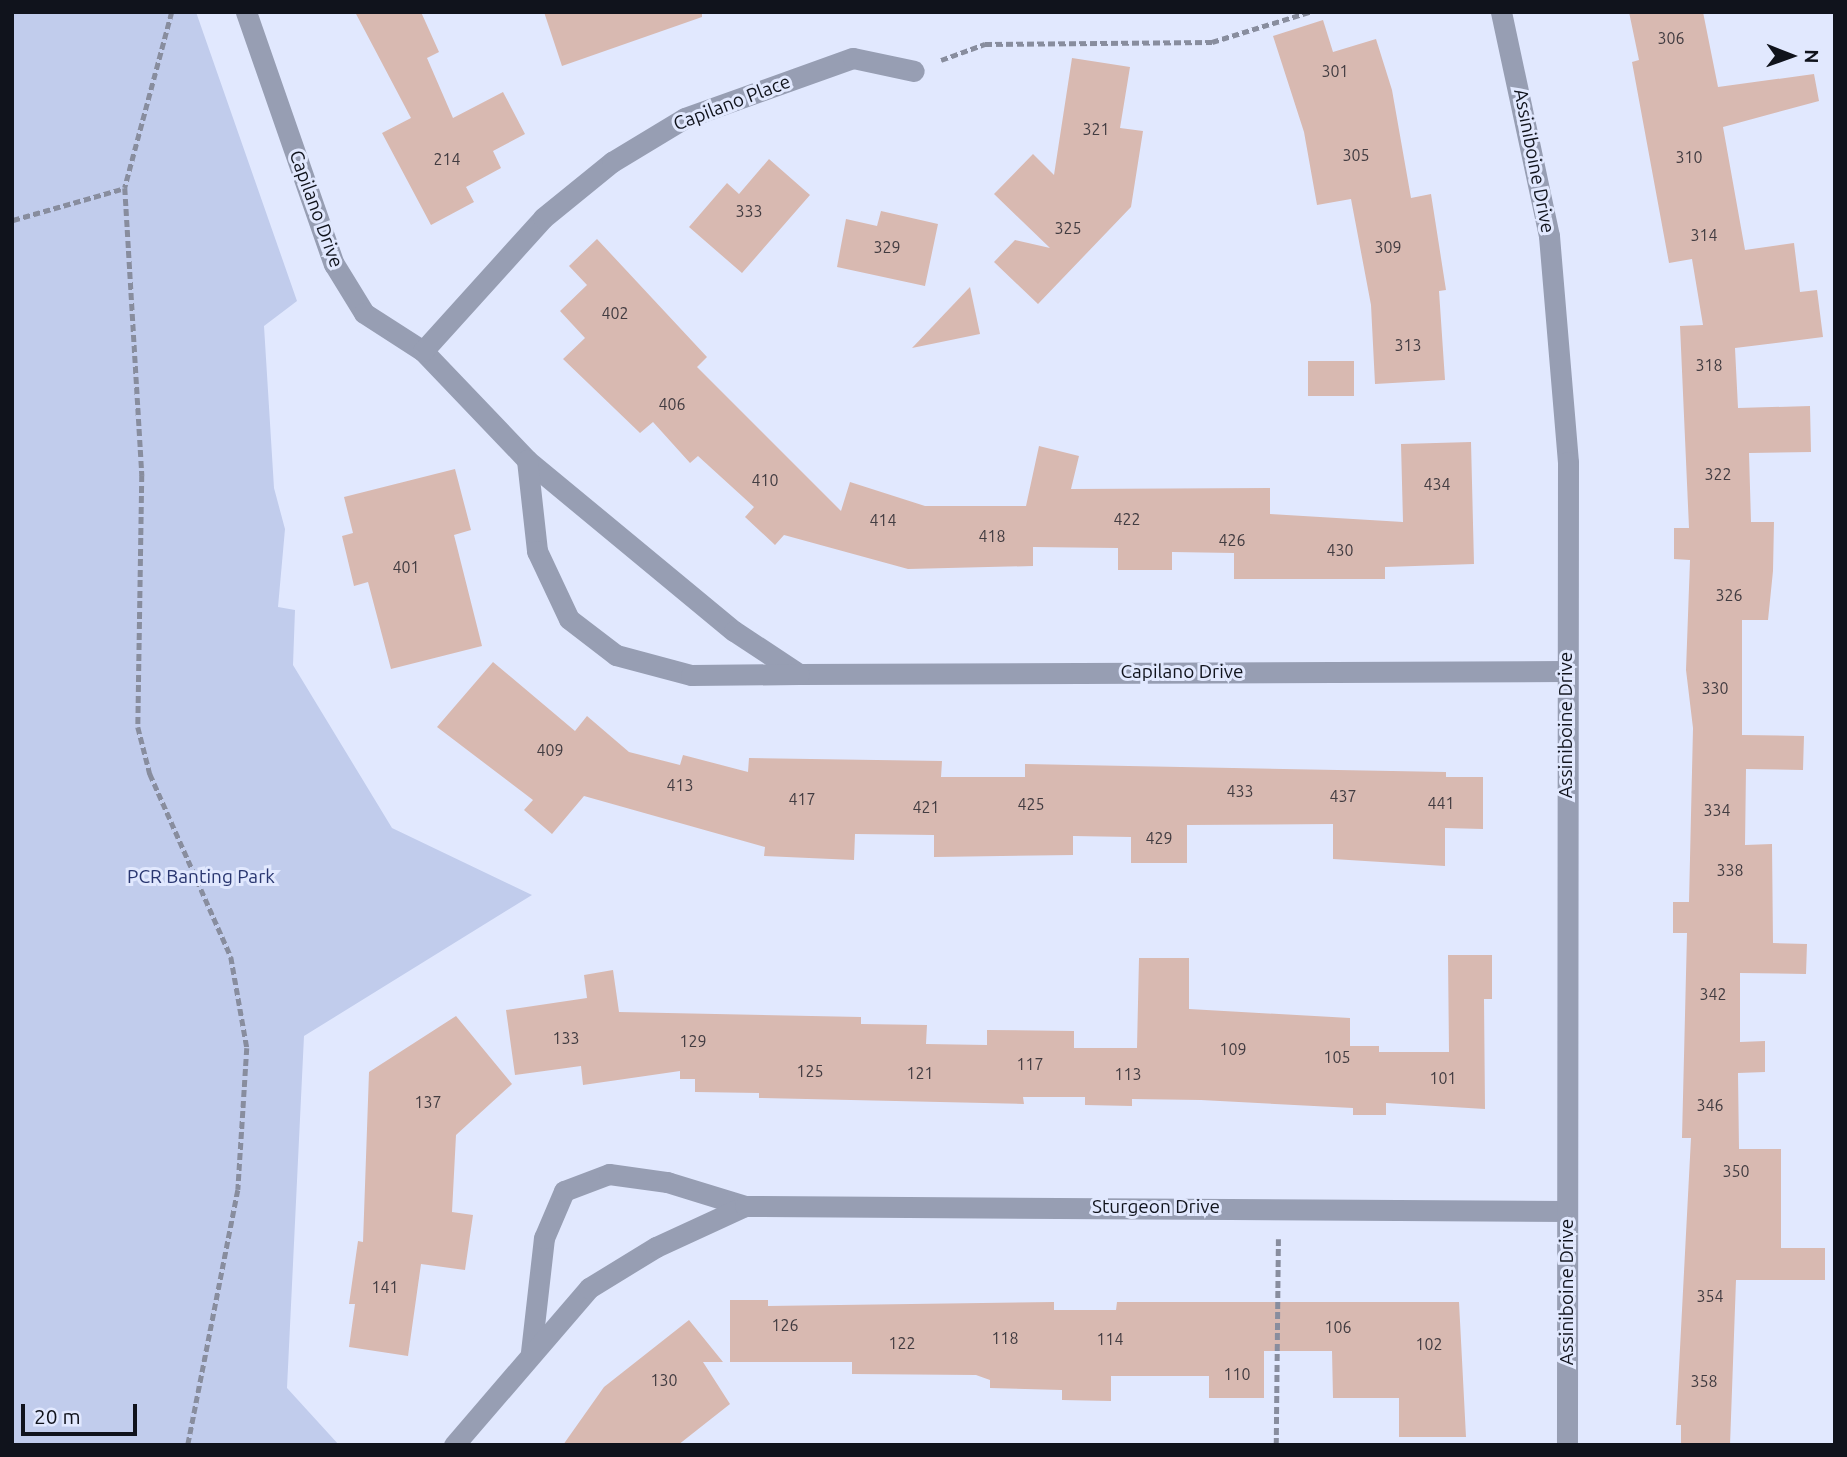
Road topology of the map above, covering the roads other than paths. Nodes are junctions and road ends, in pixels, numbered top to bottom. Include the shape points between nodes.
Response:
1 (246, 12) edge
2 (1501, 12) edge
3 (914, 71) road end
4 (423, 351) junction
5 (527, 460) junction
6 (1565, 671) junction
7 (799, 674) junction
8 (745, 1206) junction
9 (1567, 1210) junction
10 (531, 1352) junction
11 (454, 1445) edge
12 (1567, 1445) edge

1 - 4 street, Capilano Drive via 334,264 364,313
2 - 6 street, Assiniboine Drive via 1549,236 1568,462
3 - 4 street, Capilano Place via 852,58 685,118 612,162 543,218
4 - 5 street, Capilano Drive
5 - 7 street, Capilano Drive via 734,631
5 - 7 street, Capilano Drive via 537,551 569,619 617,655 691,675
6 - 7 street, Capilano Drive
6 - 9 street, Assiniboine Drive
8 - 9 street, Sturgeon Drive
8 - 10 street, Sturgeon Drive via 656,1247 589,1288
8 - 10 street, Sturgeon Drive via 667,1182 609,1174 564,1191 544,1238
9 - 12 street, Assiniboine Drive
10 - 11 street, Sturgeon Drive

